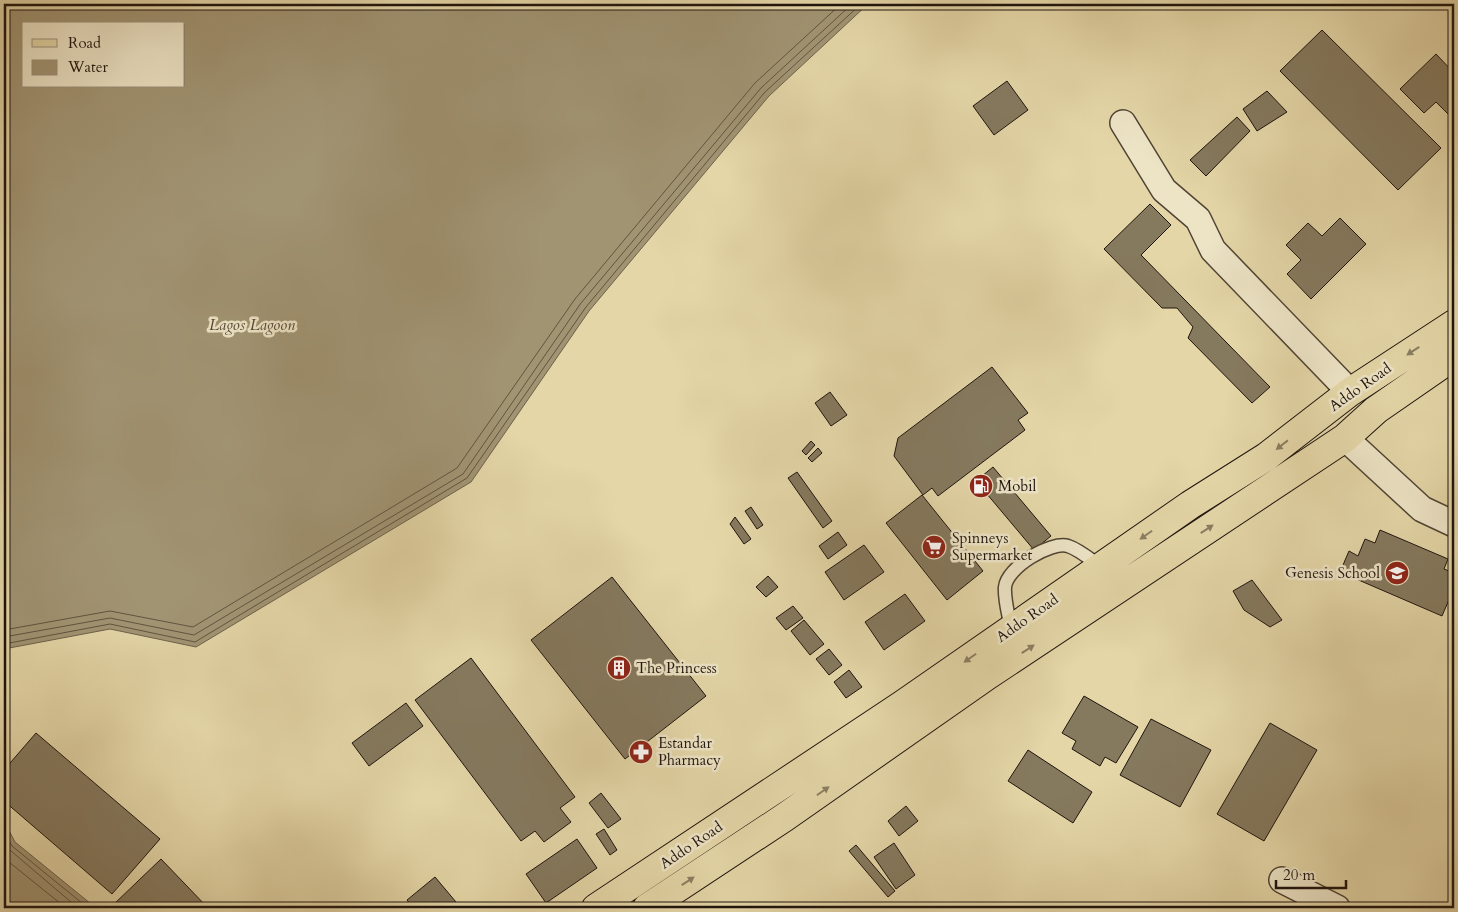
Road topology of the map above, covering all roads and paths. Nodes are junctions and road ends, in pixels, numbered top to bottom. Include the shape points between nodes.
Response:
1 (1123, 123) dead end
2 (1454, 324) edge
3 (1454, 356) edge
4 (1350, 392) junction
5 (1345, 438) junction
6 (1454, 524) edge
7 (1101, 567) junction
8 (1011, 629) junction
9 (1282, 880) dead end
10 (596, 908) edge
11 (647, 908) edge
12 (1337, 908) edge

1 - 4 street via 1164,190 1198,219 1213,250
2 -> 4 main road, Addo Road
3 - 5 main road, Addo Road via 1376,410
4 -> 7 main road, Addo Road via 1266,457
5 - 6 street via 1422,509
11 -> 5 main road, Addo Road
7 - 8 main road, Addo Road
7 - 8 lane via 1067,546 1053,546 1016,568 1005,587
8 -> 10 main road, Addo Road
9 - 12 street

